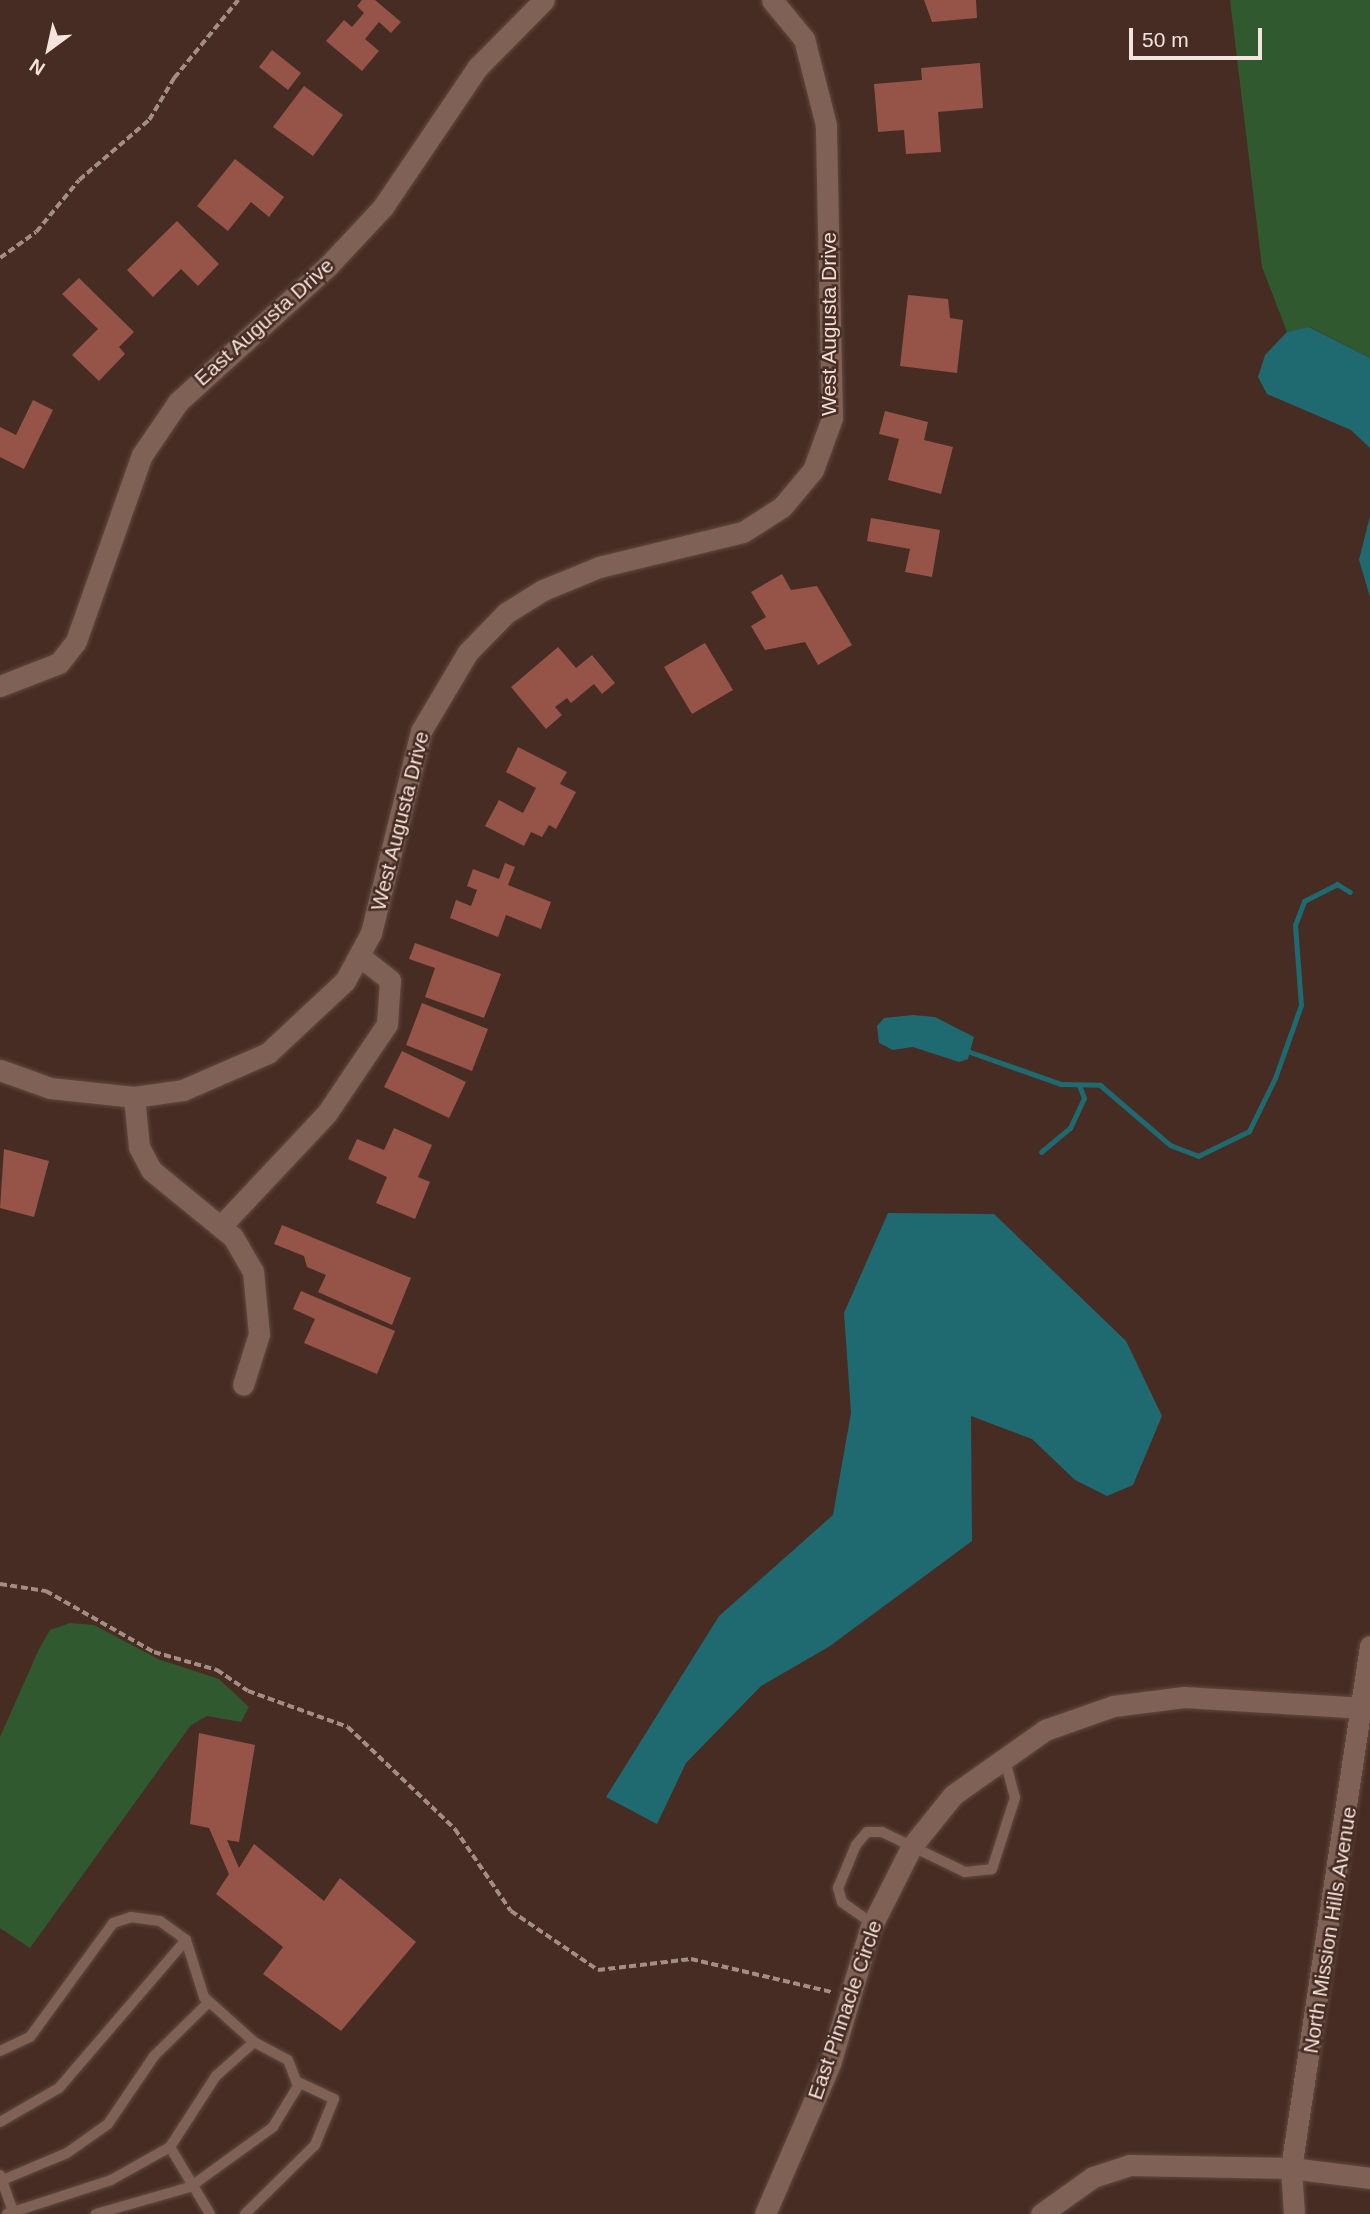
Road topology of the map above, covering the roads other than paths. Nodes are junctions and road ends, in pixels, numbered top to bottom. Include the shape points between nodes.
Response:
1 (544, 0) edge
2 (772, 0) edge
3 (0, 686) edge
4 (359, 956) junction
5 (0, 1070) edge
6 (134, 1097) junction
7 (221, 1226) junction
8 (243, 1385) dead end
9 (1370, 1646) edge
10 (1366, 1708) junction
11 (1004, 1756) junction
12 (912, 1846) junction
13 (873, 1924) junction
14 (186, 1940) junction
15 (209, 2002) junction
16 (254, 2042) junction
17 (0, 2051) edge
18 (296, 2081) junction
19 (0, 2122) edge
20 (170, 2147) junction
21 (1291, 2168) junction
22 (3, 2177) edge
23 (1370, 2178) edge
24 (190, 2187) junction
25 (11, 2213) edge
26 (96, 2214) edge
27 (209, 2214) edge
28 (245, 2214) edge
29 (765, 2214) edge
30 (1041, 2214) edge
31 (1294, 2214) edge

1 - 3 street, East Augusta Drive via 477,68 383,207 328,266 178,402 142,455 91,613 76,641 59,663
2 - 4 street, West Augusta Drive via 804,39 825,125 832,418 813,470 782,506 743,532 599,567 543,590 506,613 468,652 421,731 395,856
4 - 6 street, West Augusta Drive via 345,981 268,1053 183,1090
4 - 7 street via 390,980 387,1024 327,1113
5 - 6 street, West Augusta Drive via 50,1088
6 - 7 street via 139,1147 152,1170
7 - 8 street via 253,1271 260,1300 259,1334
9 - 10 street, North Mission Hills Avenue
10 - 11 street, East Pinnacle Circle via 1184,1697 1125,1704 1045,1730
10 - 21 street, North Mission Hills Avenue
11 - 12 street, East Pinnacle Circle via 953,1795
11 - 12 lane via 1015,1798 992,1869 965,1872
12 - 13 street, East Pinnacle Circle
12 - 13 lane via 882,1832 867,1832 856,1845 838,1888 842,1902
13 - 29 street, East Pinnacle Circle via 830,2064
14 - 15 lane
14 - 17 lane via 160,1921 113,1923 30,2037
14 - 19 lane via 59,2088
15 - 16 lane
15 - 22 lane via 154,2056 108,2124 67,2153
16 - 18 lane via 288,2060
16 - 20 lane via 216,2076
18 - 24 lane via 273,2127
18 - 28 lane via 334,2099 315,2146
20 - 24 lane
20 - 25 lane via 111,2180
21 - 23 street
21 - 30 street via 1129,2165 1093,2178
21 - 31 street, North Mission Hills Avenue
22 - 25 lane
24 - 26 lane
24 - 27 lane

